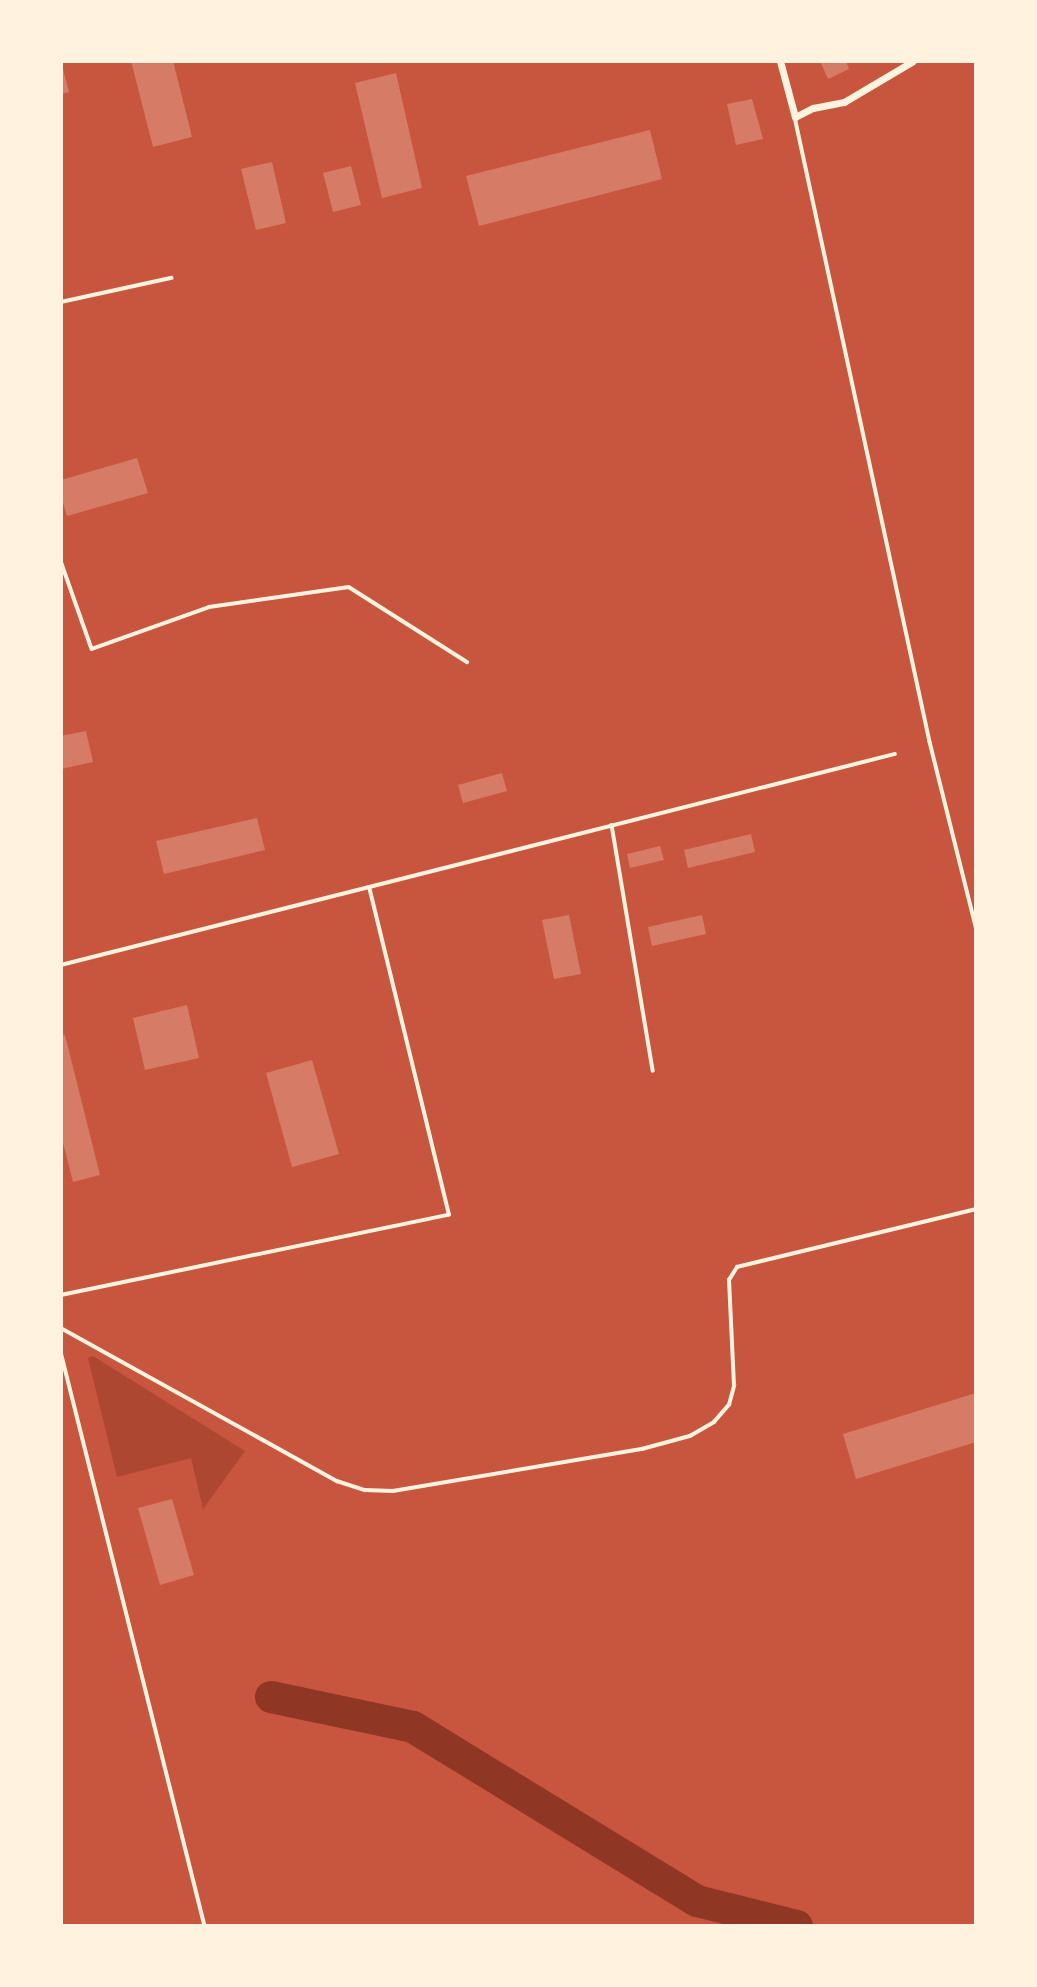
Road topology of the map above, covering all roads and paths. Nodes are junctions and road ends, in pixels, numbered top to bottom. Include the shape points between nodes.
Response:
1 (780, 61) edge
2 (913, 61) edge
3 (794, 117) junction
4 (172, 278) dead end
5 (61, 302) edge
6 (61, 561) edge
7 (467, 662) dead end
8 (895, 754) dead end
9 (612, 825) junction
10 (369, 887) junction
11 (976, 927) edge
12 (61, 965) edge
13 (653, 1071) dead end
14 (976, 1209) edge
15 (61, 1294) edge
16 (61, 1328) edge
17 (61, 1352) edge
18 (205, 1926) edge

1 - 3 street
2 - 3 street via 844,102
3 - 11 lane via 930,742
4 - 5 lane
6 - 7 lane via 92,649 209,607 349,586
8 - 9 lane
9 - 10 lane
9 - 13 lane
10 - 12 lane
10 - 15 lane via 449,1215
14 - 16 lane via 737,1267 729,1280 734,1386 729,1405 714,1422 690,1436 642,1449 393,1491 365,1490 337,1480
17 - 18 lane

